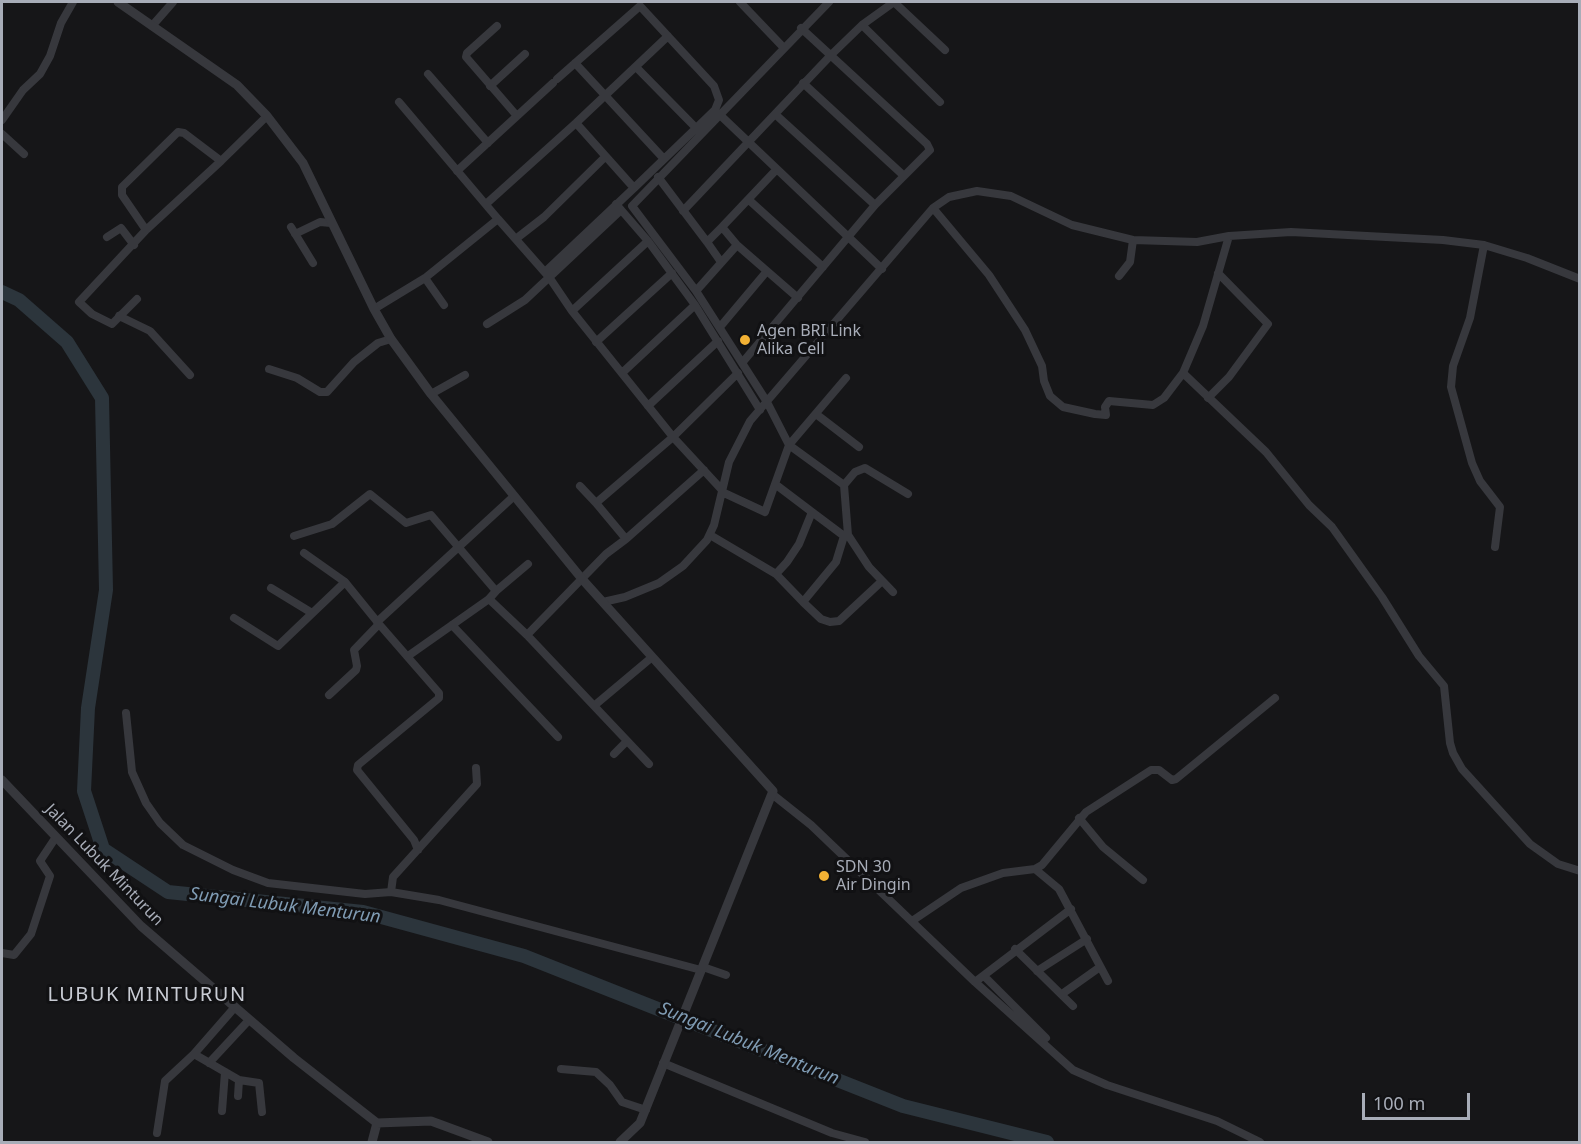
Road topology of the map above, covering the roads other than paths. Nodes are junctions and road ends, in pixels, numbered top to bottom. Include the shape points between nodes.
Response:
1 (73, 2) edge
2 (118, 2) edge
3 (173, 2) edge
4 (740, 2) edge
5 (829, 2) edge
6 (894, 2) edge
7 (862, 25) junction
8 (152, 26) junction
9 (496, 26) dead end
10 (801, 28) junction
11 (668, 36) junction
12 (783, 47) junction
13 (945, 50) dead end
14 (525, 54) dead end
15 (831, 55) junction
16 (575, 63) junction
17 (636, 67) junction
18 (428, 74) dead end
19 (803, 83) junction
20 (490, 86) junction
21 (605, 96) junction
22 (399, 102) dead end
23 (939, 102) dead end
24 (719, 114) junction
25 (775, 114) junction
26 (267, 116) junction
27 (517, 116) junction
28 (2, 120) edge
29 (576, 123) junction
30 (696, 128) junction
31 (2, 134) edge
32 (747, 142) junction
33 (488, 143) junction
34 (24, 154) dead end
35 (605, 157) junction
36 (664, 159) junction
37 (221, 161) junction
38 (776, 170) junction
39 (457, 171) junction
40 (903, 175) junction
41 (658, 177) junction
42 (634, 188) junction
43 (749, 200) junction
44 (486, 204) junction
45 (875, 205) junction
46 (619, 207) junction
47 (933, 208) junction
48 (683, 211) junction
49 (498, 219) junction
50 (331, 223) junction
51 (722, 227) junction
52 (146, 230) junction
53 (1229, 236) junction
54 (107, 237) dead end
55 (848, 237) junction
56 (517, 238) junction
57 (1133, 240) junction
58 (648, 241) junction
59 (707, 242) junction
60 (134, 245) junction
61 (736, 245) junction
62 (1484, 245) junction
63 (722, 262) junction
64 (313, 263) dead end
65 (823, 267) junction
66 (882, 269) junction
67 (767, 271) junction
68 (672, 273) junction
69 (1218, 273) junction
70 (547, 275) junction
71 (1119, 276) dead end
72 (425, 278) junction
73 (1580, 279) edge
74 (696, 291) junction
75 (798, 297) junction
76 (137, 298) dead end
77 (444, 305) dead end
78 (695, 305) junction
79 (374, 309) junction
80 (572, 311) junction
81 (119, 316) junction
82 (487, 324) dead end
83 (720, 327) junction
84 (391, 339) junction
85 (718, 340) junction
86 (596, 342) junction
87 (742, 363) junction
88 (269, 369) dead end
89 (622, 373) junction
90 (738, 373) junction
91 (1183, 373) junction
92 (190, 375) dead end
93 (465, 375) dead end
94 (846, 378) dead end
95 (431, 394) junction
96 (1208, 398) junction
97 (767, 402) junction
98 (648, 406) junction
99 (760, 410) junction
100 (816, 414) junction
101 (673, 437) junction
102 (789, 445) junction
103 (859, 447) dead end
104 (704, 470) junction
105 (775, 484) junction
106 (844, 485) junction
107 (580, 486) dead end
108 (722, 491) junction
109 (908, 494) dead end
110 (513, 497) junction
111 (596, 503) junction
112 (812, 512) junction
113 (710, 535) junction
114 (294, 536) dead end
115 (846, 536) junction
116 (626, 539) junction
117 (459, 545) junction
118 (1495, 547) dead end
119 (304, 553) dead end
120 (528, 564) dead end
121 (776, 574) junction
122 (582, 579) junction
123 (882, 581) junction
124 (345, 582) junction
125 (272, 588) dead end
126 (496, 591) junction
127 (893, 592) dead end
128 (489, 599) junction
129 (603, 602) junction
130 (802, 602) junction
131 (312, 613) junction
132 (234, 618) dead end
133 (378, 623) junction
134 (452, 625) junction
135 (527, 634) junction
136 (408, 656) junction
137 (651, 658) junction
138 (329, 695) dead end
139 (1275, 698) dead end
140 (596, 705) junction
141 (126, 713) dead end
142 (558, 737) dead end
143 (626, 742) junction
144 (614, 754) dead end
145 (649, 764) dead end
146 (476, 768) dead end
147 (2, 780) edge
148 (772, 794) junction
149 (1079, 818) junction
150 (56, 837) junction
151 (418, 850) junction
152 (1035, 869) junction
153 (1580, 872) edge
154 (1143, 880) dead end
155 (391, 892) junction
156 (1071, 909) junction
157 (912, 921) junction
158 (1087, 939) junction
159 (1015, 949) junction
160 (2, 953) edge
161 (1100, 967) junction
162 (702, 969) junction
163 (1037, 971) junction
164 (726, 975) dead end
165 (984, 976) junction
166 (1108, 981) dead end
167 (975, 982) junction
168 (1062, 994) junction
169 (1073, 1006) dead end
170 (235, 1007) junction
171 (249, 1020) junction
172 (1046, 1038) dead end
173 (194, 1054) junction
174 (664, 1059) junction
175 (209, 1064) junction
176 (561, 1069) dead end
177 (225, 1072) junction
178 (239, 1080) junction
179 (238, 1096) dead end
180 (646, 1110) junction
181 (222, 1111) dead end
182 (262, 1112) dead end
183 (377, 1123) junction
184 (157, 1132) dead end
185 (622, 1142) edge
186 (372, 1143) edge
187 (488, 1143) edge
188 (865, 1143) edge
189 (1260, 1143) edge

1 - 28 street via 40,74
2 - 8 street
3 - 8 street
4 - 12 street
5 - 10 street
6 - 7 street
6 - 13 street
7 - 15 street
7 - 23 street
8 - 26 street via 237,85
9 - 20 street via 466,55
10 - 12 street
10 - 15 street
11 - 16 street via 639,6
11 - 17 street
11 - 30 street via 718,93 715,110
12 - 24 street
14 - 20 street
15 - 19 street
15 - 40 street via 929,146 929,153
16 - 21 street
16 - 27 street
17 - 21 street
17 - 30 street
18 - 33 street
19 - 25 street
19 - 40 street
20 - 27 street
21 - 29 street
21 - 36 street
22 - 39 street
24 - 32 street
24 - 41 street
25 - 32 street
25 - 45 street
26 - 37 street
26 - 50 street via 303,163
27 - 33 street
29 - 35 street
29 - 44 street
30 - 36 street
31 - 34 street
32 - 38 street
32 - 48 street
33 - 39 street
35 - 42 street
35 - 56 street
36 - 42 street
37 - 52 street
37 - 52 street via 178,132 121,190
38 - 43 street
38 - 55 street
39 - 44 street
40 - 45 street
41 - 48 street
41 - 74 street via 632,206
42 - 46 street
43 - 51 street
43 - 65 street
44 - 49 street
45 - 55 street
46 - 58 street
46 - 70 street
47 - 57 street via 948,197 977,191 1011,196 1072,225
47 - 66 street
47 - 91 street via 989,275 1025,330 1042,366 1046,388 1063,407 1106,415 1109,401 1157,404
48 - 59 street
49 - 56 street
49 - 72 street
50 - 64 street via 293,230
50 - 79 street
51 - 59 street
51 - 61 street
52 - 60 street
53 - 57 street via 1188,242
53 - 62 street via 1322,232
53 - 69 street
54 - 60 street via 121,228
55 - 65 street
55 - 66 street
56 - 70 street
57 - 71 street via 1130,262
58 - 68 street
58 - 80 street
59 - 63 street
60 - 81 street via 79,300 84,308 110,324
61 - 63 street
61 - 67 street
62 - 73 street
62 - 118 street via 1451,387 1472,463 1500,507
63 - 74 street
65 - 75 street
66 - 97 street
67 - 75 street
67 - 83 street
68 - 78 street
68 - 86 street
69 - 91 street via 1203,326
69 - 96 street via 1268,324
70 - 80 street
70 - 82 street via 525,300
72 - 77 street
72 - 79 street
74 - 83 street
75 - 87 street
76 - 81 street
78 - 85 street
78 - 89 street
79 - 84 street
80 - 86 street
81 - 92 street via 150,331
83 - 87 street
84 - 88 street via 354,362 327,392
84 - 95 street
85 - 90 street
85 - 98 street
86 - 89 street
87 - 97 street
89 - 98 street
90 - 99 street
90 - 101 street
91 - 96 street
93 - 95 street
94 - 100 street
95 - 110 street
96 - 153 street via 1266,452 1332,528 1419,656 1440,678 1446,692 1453,753 1462,769 1530,844 1558,864
97 - 99 street
97 - 102 street
98 - 101 street
99 - 108 street via 739,439
100 - 102 street
100 - 103 street
101 - 104 street
101 - 111 street
102 - 105 street
102 - 106 street
104 - 108 street
104 - 116 street
105 - 108 street via 765,512
105 - 112 street
106 - 109 street via 855,472 865,468
106 - 115 street
107 - 111 street
108 - 113 street
110 - 117 street
110 - 122 street
111 - 116 street
112 - 115 street
112 - 121 street via 799,544
113 - 121 street
113 - 129 street via 683,566 659,583
114 - 117 street via 332,524 370,494 406,523 428,514 434,516
115 - 123 street
115 - 130 street via 836,562
116 - 122 street
117 - 126 street
117 - 133 street
119 - 124 street
120 - 126 street
121 - 130 street
122 - 129 street
122 - 135 street
123 - 127 street
123 - 130 street via 839,621 821,619
124 - 131 street
124 - 133 street
125 - 131 street
126 - 128 street
128 - 134 street
128 - 135 street
129 - 137 street
131 - 132 street via 276,646
133 - 136 street
133 - 138 street via 354,650 356,670
134 - 136 street
134 - 142 street
135 - 140 street
136 - 151 street via 439,697 358,765 357,770
137 - 140 street
137 - 148 street via 770,787
139 - 149 street via 1176,779 1151,770
140 - 143 street
141 - 155 street via 132,772 146,803 183,845 268,883 365,894
143 - 144 street
143 - 145 street
146 - 151 street via 477,784
147 - 150 street, Jalan Lubuk Minturun
148 - 157 street via 811,825
148 - 162 street
149 - 152 street via 1048,860
149 - 154 street via 1103,847
150 - 160 street via 40,861 50,876 31,934 14,955
150 - 170 street, Jalan Lubuk Minturun via 123,910
151 - 155 street via 393,877
152 - 156 street via 1059,889
152 - 157 street via 1003,873 961,888
155 - 162 street via 497,914
156 - 158 street
156 - 159 street
157 - 167 street
158 - 161 street
158 - 163 street
159 - 163 street
159 - 165 street
161 - 166 street
161 - 168 street
162 - 164 street
162 - 174 street
163 - 168 street
165 - 167 street
165 - 172 street
167 - 189 street via 1059,1060 1084,1076 1217,1121
168 - 169 street
170 - 171 street, Jalan Lubuk Minturun
170 - 173 street
171 - 175 street
171 - 183 street, Jalan Lubuk Minturun
173 - 175 street
173 - 184 street via 165,1081
174 - 180 street
174 - 188 street via 832,1133
175 - 177 street
176 - 180 street via 596,1072 622,1102
177 - 178 street
177 - 181 street
178 - 179 street
178 - 182 street via 261,1085
180 - 185 street via 635,1130
183 - 186 street
183 - 187 street via 431,1121

